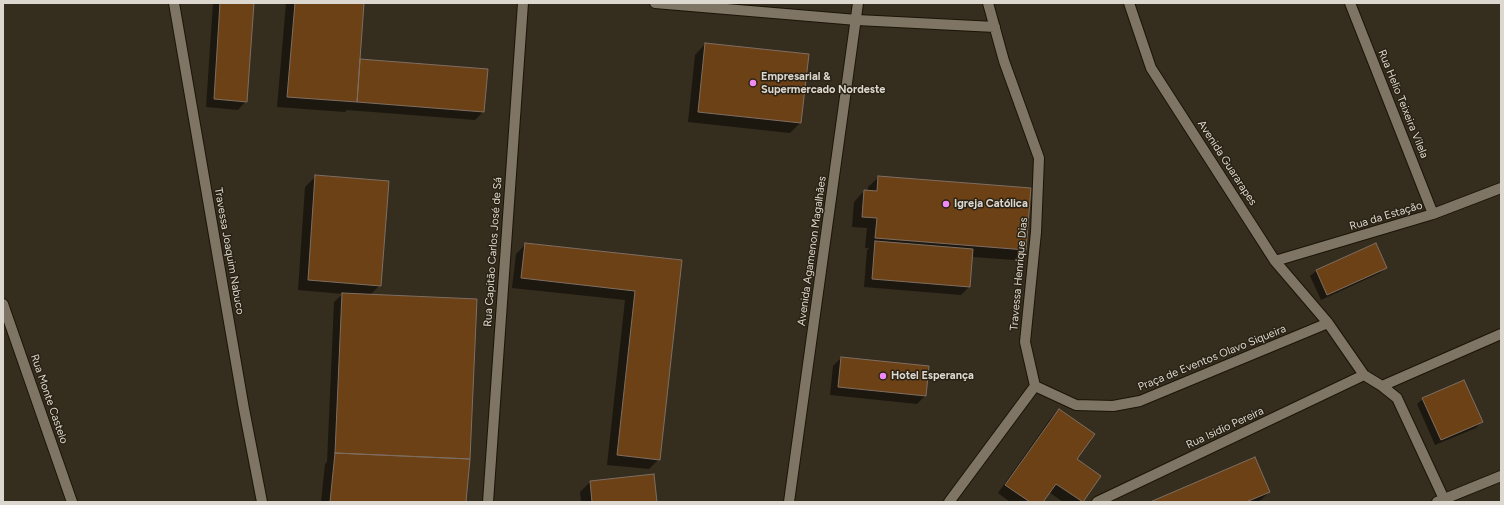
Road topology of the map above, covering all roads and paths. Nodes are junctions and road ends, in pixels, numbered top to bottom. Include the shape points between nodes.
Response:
1 (174, 3) edge
2 (523, 3) edge
3 (655, 3) edge
4 (858, 3) edge
5 (988, 3) edge
6 (1129, 3) edge
7 (1350, 3) edge
8 (857, 20) junction
9 (995, 27) junction
10 (1501, 188) edge
11 (1433, 214) junction
12 (1275, 261) junction
13 (3, 304) edge
14 (1328, 323) junction
15 (1501, 334) edge
16 (1364, 375) junction
17 (1035, 386) junction
18 (1382, 386) junction
19 (1501, 476) edge
20 (1440, 500) edge
21 (72, 502) edge
22 (262, 502) edge
23 (488, 502) edge
24 (789, 502) edge
25 (949, 502) edge
26 (1097, 502) edge

1 - 22 street, Travessa Joaquim Nabuco
2 - 23 street, Rua Capitão Carlos José de Sá
3 - 8 street
4 - 8 street, Avenida Agamenon Magalhães
5 - 9 street, Travessa Henrique Dias
6 - 12 street, Avenida Guararapes via 1151,68
7 - 11 street, Rua Helio Teixeira Vilela
8 - 9 street
8 - 24 street, Avenida Agamenon Magalhães
9 - 17 street, Travessa Henrique Dias via 1006,68 1039,158 1036,232 1025,342
10 - 11 street, Rua da Estação
11 - 12 street, Rua da Estação
12 - 14 street, Avenida Guararapes
13 - 21 street, Rua Monte Castelo
14 - 16 street, Avenida Guararapes
14 - 17 street, Praça de Eventos Olavo Siqueira via 1140,401 1113,406 1076,405
15 - 18 street
16 - 18 street
16 - 26 street, Rua Isidio Pereira
17 - 25 street
18 - 20 street via 1397,398
19 - 20 street

